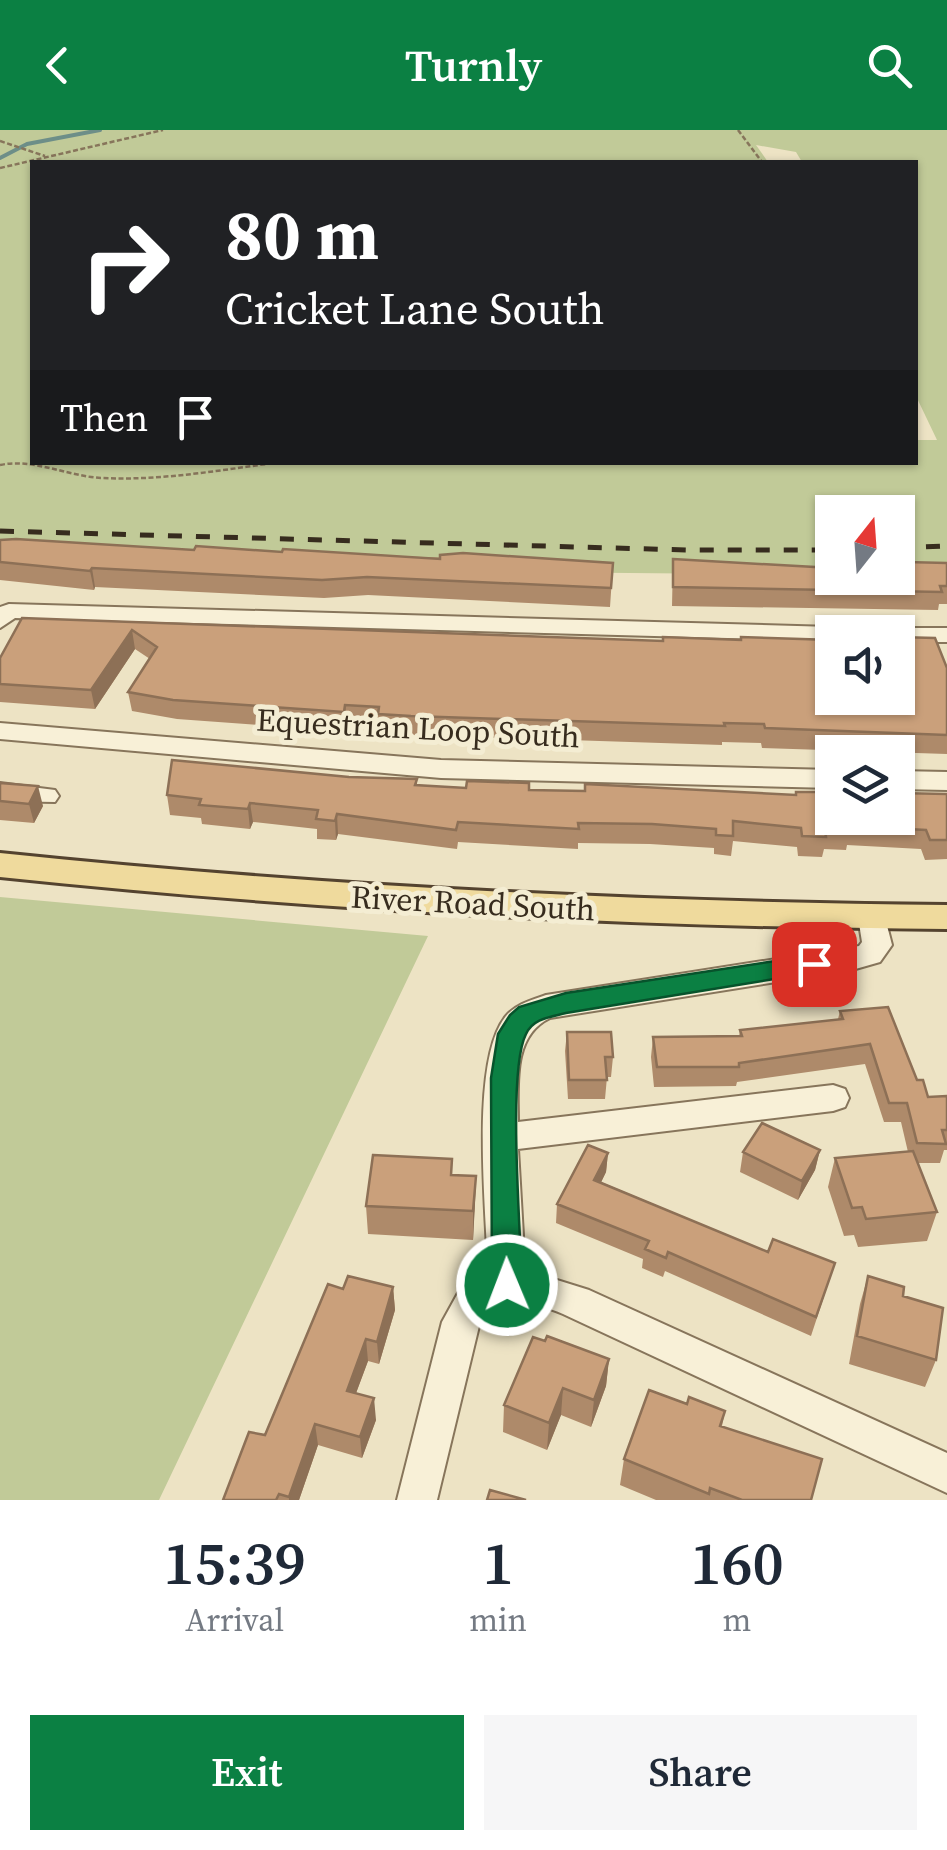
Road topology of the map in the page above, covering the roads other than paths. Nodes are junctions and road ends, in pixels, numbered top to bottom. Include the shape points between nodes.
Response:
1 (4, 616) edge
2 (815, 634) edge
3 (915, 635) edge
4 (947, 635) edge
5 (0, 732) edge
6 (815, 780) edge
7 (915, 780) edge
8 (947, 780) edge
9 (0, 792) edge
10 (45, 796) dead end
11 (0, 866) edge
12 (873, 917) junction
13 (947, 917) edge
14 (833, 1098) dead end
15 (504, 1136) junction
16 (507, 1285) junction
17 (947, 1473) edge
18 (417, 1500) edge

1 - 2 street
3 - 4 street
5 - 6 street, Equestrian Loop South via 441,769
7 - 8 street
9 - 10 street
11 - 12 main road, River Road South via 432,901
12 - 13 main road, River Road South
12 - 15 street via 878,945 852,959 528,1014 507,1054
14 - 15 street
15 - 16 street
16 - 17 street via 536,1286 576,1302
16 - 18 street via 470,1302 461,1322

